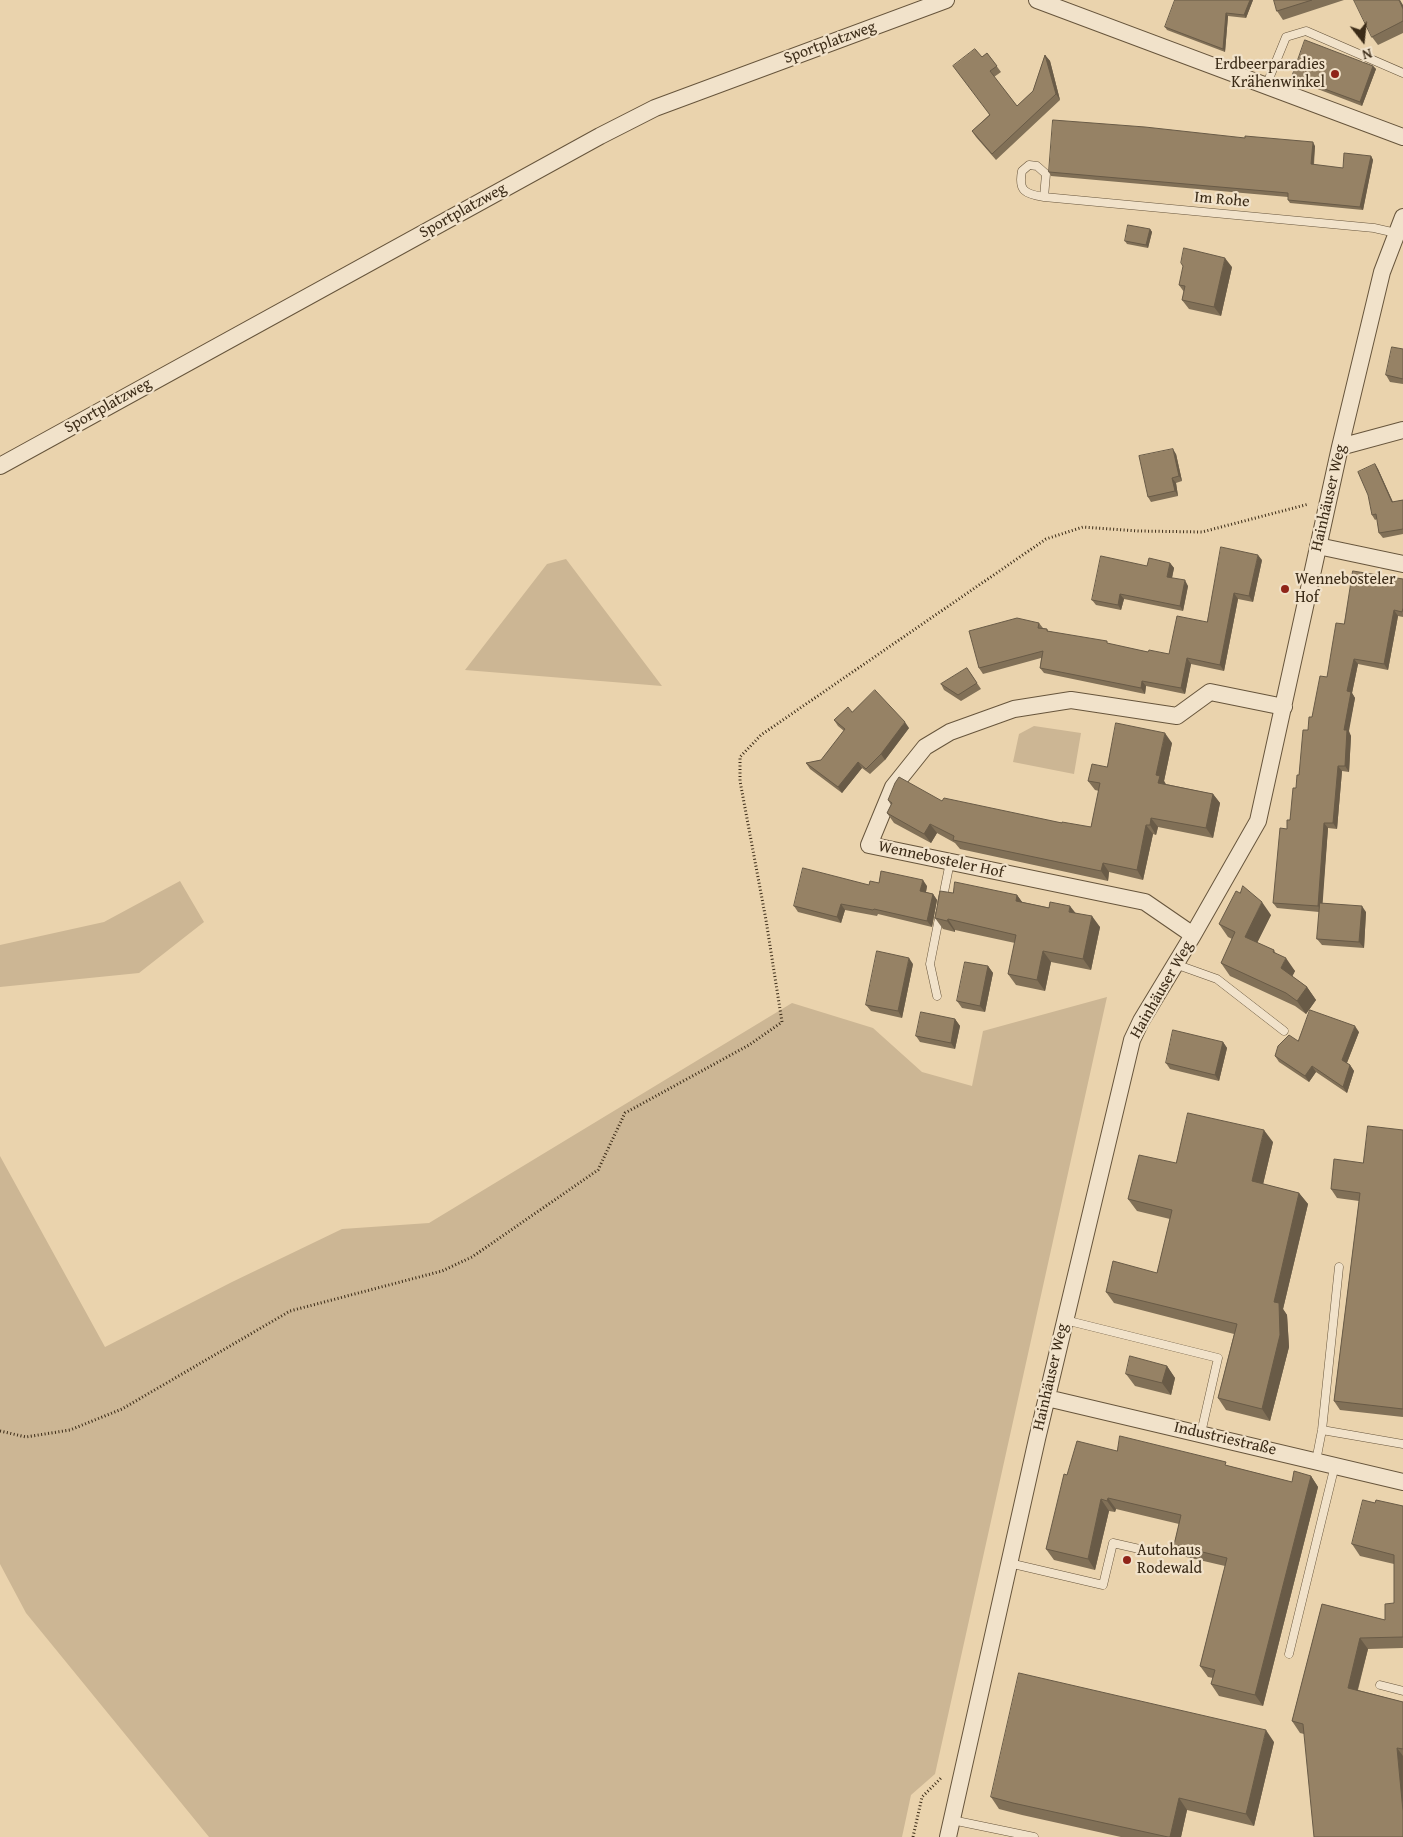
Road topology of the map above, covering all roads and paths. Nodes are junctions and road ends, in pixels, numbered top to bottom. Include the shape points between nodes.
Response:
1 (946, 0) edge
2 (1037, 0) edge
3 (1403, 73) edge
4 (1266, 86) junction
5 (1403, 137) edge
6 (1044, 197) junction
7 (1403, 217) edge
8 (1396, 233) junction
9 (1403, 430) edge
10 (1340, 447) junction
11 (0, 466) edge
12 (1328, 498) junction
13 (1318, 546) junction
14 (1403, 564) edge
15 (1284, 707) junction
16 (950, 862) junction
17 (1193, 935) junction
18 (1175, 964) junction
19 (937, 996) dead end
20 (1284, 1030) dead end
21 (1339, 1267) dead end
22 (1065, 1320) junction
23 (1047, 1398) junction
24 (1322, 1430) junction
25 (0, 1431) edge
26 (1201, 1433) junction
27 (1403, 1444) edge
28 (1316, 1461) junction
29 (1335, 1465) junction
30 (1403, 1482) edge
31 (1148, 1551) dead end
32 (1008, 1563) junction
33 (1289, 1654) dead end
34 (1380, 1685) dead end
35 (1403, 1690) edge
36 (952, 1820) junction
37 (948, 1837) edge
38 (1034, 1837) edge

1 - 11 street, Sportplatzweg via 655,108
2 - 4 street
3 - 4 lane via 1306,31 1286,37
4 - 5 street
6 - 6 lane, Im Rohe via 1046,174 1037,166 1029,165 1022,171 1022,189 1030,195
6 - 8 lane, Im Rohe via 1374,228
7 - 8 street, Hainhäuser Weg
8 - 10 street, Hainhäuser Weg via 1382,272
9 - 10 street
10 - 12 street, Hainhäuser Weg
12 - 13 street, Hainhäuser Weg
12 - 25 path via 1202,532 1083,527 1046,539 761,735 740,757 740,781 782,1022 749,1045 625,1113 598,1170 472,1257 442,1271 290,1311 122,1410 70,1430 26,1437
13 - 14 street
13 - 15 street, Hainhäuser Weg
15 - 16 street, Wennebosteler Hof via 1210,692 1176,716 1071,700 1014,709 950,732 925,747 893,787 868,845
15 - 17 street, Hainhäuser Weg via 1258,821
16 - 17 street, Wennebosteler Hof via 1145,902
16 - 19 lane via 930,964
17 - 18 street, Hainhäuser Weg
18 - 20 lane via 1217,979
18 - 22 street, Hainhäuser Weg via 1132,1040
21 - 24 lane
22 - 23 street, Hainhäuser Weg
22 - 26 lane via 1218,1358
23 - 26 street, Industriestraße
23 - 32 street, Hainhäuser Weg
24 - 27 lane
24 - 28 lane
26 - 28 street, Industriestraße
28 - 29 street, Industriestraße
29 - 30 street, Industriestraße
29 - 33 lane
31 - 32 lane via 1113,1544 1103,1584
32 - 36 street, Hainhäuser Weg
34 - 35 lane
36 - 37 street, Hainhäuser Weg
36 - 38 lane

